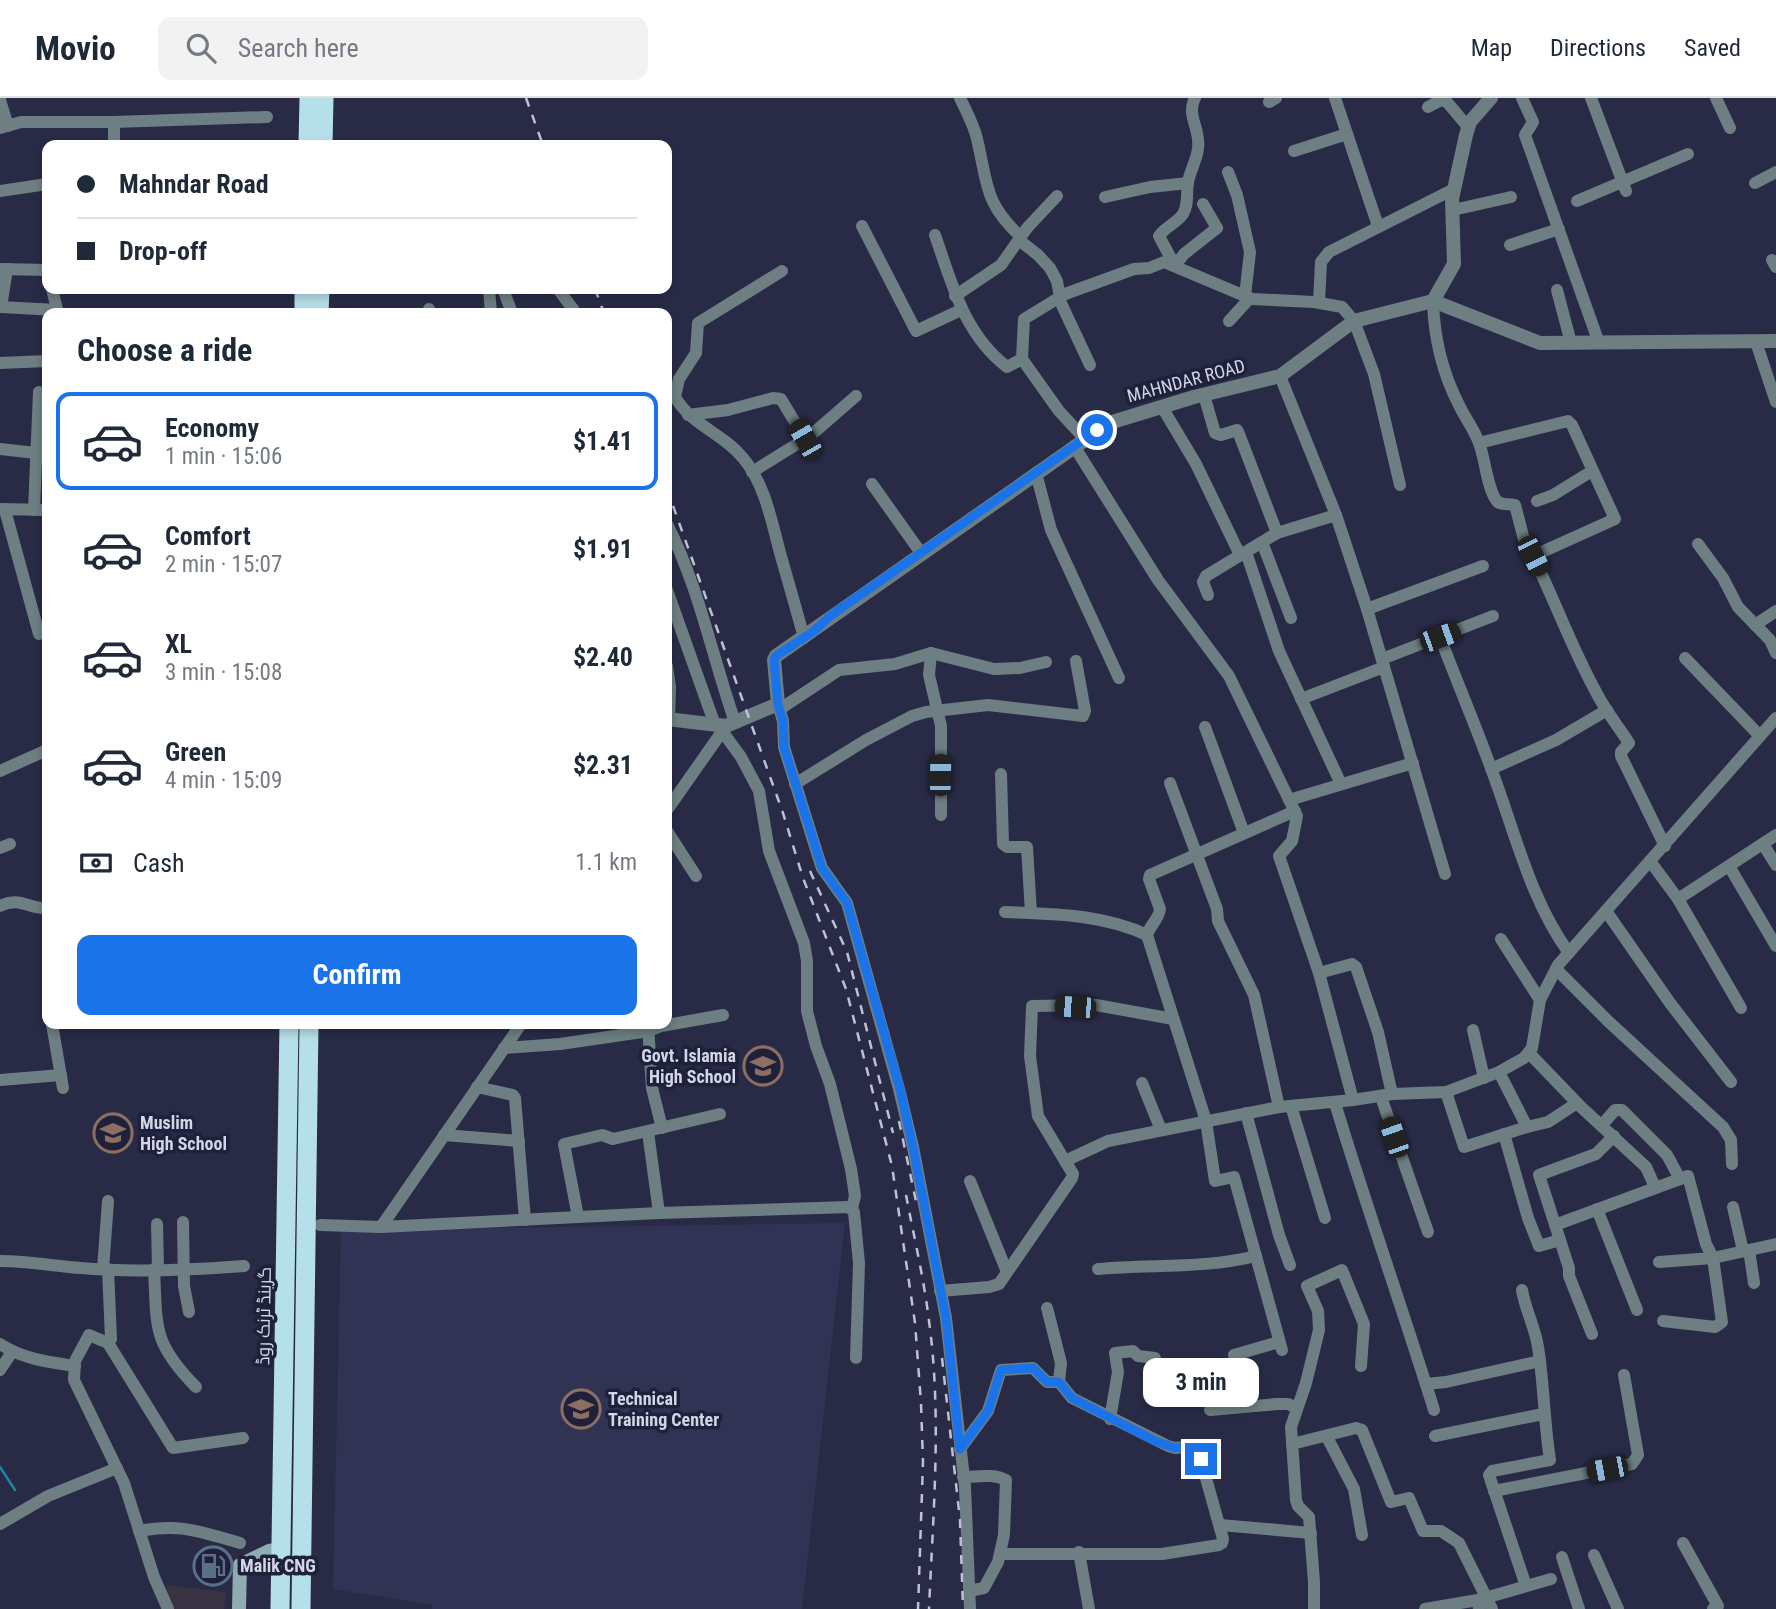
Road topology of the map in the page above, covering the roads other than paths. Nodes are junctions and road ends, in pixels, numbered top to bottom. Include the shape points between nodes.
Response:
1 (309, 98) edge
2 (324, 98) edge
3 (960, 98) edge
4 (1195, 98) edge
5 (1335, 98) edge
6 (1491, 98) edge
7 (1522, 98) edge
8 (1591, 98) edge
9 (1716, 98) edge
10 (0, 100) edge
11 (1428, 107) dead end
12 (267, 117) dead end
13 (114, 122) junction
14 (4, 127) edge
15 (1468, 127) junction
16 (1730, 128) dead end
17 (1346, 134) junction
18 (114, 140) edge
19 (308, 140) edge
20 (323, 140) edge
21 (1294, 151) dead end
22 (1688, 154) dead end
23 (1228, 172) dead end
24 (1776, 172) edge
25 (1188, 183) junction
26 (1755, 183) dead end
27 (42, 185) edge
28 (1624, 187) junction
29 (1454, 189) junction
30 (0, 191) edge
31 (1057, 196) dead end
32 (1105, 197) dead end
33 (1511, 197) dead end
34 (1577, 201) dead end
35 (1203, 204) dead end
36 (1452, 210) junction
37 (862, 226) dead end
38 (1378, 226) junction
39 (1559, 229) junction
40 (935, 235) dead end
41 (1020, 239) junction
42 (1510, 245) dead end
43 (1175, 266) junction
44 (3, 269) edge
45 (42, 270) edge
46 (782, 271) dead end
47 (1556, 290) dead end
48 (956, 296) junction
49 (1060, 297) junction
50 (1247, 297) junction
51 (1433, 301) junction
52 (1319, 303) junction
53 (1, 307) edge
54 (961, 310) junction
55 (42, 311) edge
56 (1229, 321) dead end
57 (1354, 321) junction
58 (1776, 341) edge
59 (1756, 342) junction
60 (1571, 343) junction
61 (1599, 343) junction
62 (1022, 359) junction
63 (42, 361) edge
64 (0, 363) edge
65 (1090, 365) dead end
66 (1280, 376) junction
67 (39, 392) dead end
68 (1204, 395) junction
69 (856, 396) dead end
70 (1776, 402) edge
71 (1162, 407) junction
72 (688, 415) junction
73 (805, 439) junction
74 (1079, 442) junction
75 (1479, 443) junction
76 (0, 449) edge
77 (36, 453) junction
78 (1591, 471) junction
79 (752, 472) junction
80 (1036, 473) junction
81 (872, 484) dead end
82 (1400, 485) dead end
83 (1537, 501) dead end
84 (2, 510) edge
85 (41, 510) edge
86 (1336, 515) junction
87 (1277, 533) junction
88 (672, 535) edge
89 (1262, 542) junction
90 (1698, 544) dead end
91 (921, 553) junction
92 (1243, 554) junction
93 (1533, 556) junction
94 (1483, 566) dead end
95 (1208, 595) dead end
96 (672, 602) edge
97 (1367, 608) junction
98 (1776, 611) edge
99 (1493, 617) dead end
100 (1291, 618) dead end
101 (1755, 625) junction
102 (39, 634) dead end
103 (1440, 637) junction
104 (804, 638) junction
105 (931, 653) junction
106 (1776, 653) edge
107 (1685, 659) dead end
108 (1046, 662) dead end
109 (1076, 662) dead end
110 (1383, 663) junction
111 (1119, 678) dead end
112 (1301, 699) junction
113 (779, 707) junction
114 (938, 709) junction
115 (1607, 710) junction
116 (1776, 718) edge
117 (672, 719) edge
118 (725, 726) junction
119 (1205, 727) dead end
120 (1760, 736) junction
121 (42, 752) edge
122 (1413, 763) junction
123 (1491, 769) junction
124 (0, 771) edge
125 (1001, 774) dead end
126 (795, 783) junction
127 (1170, 783) dead end
128 (1341, 784) junction
129 (672, 801) edge
130 (1292, 806) junction
131 (941, 815) dead end
132 (1244, 833) junction
133 (1776, 835) edge
134 (672, 839) edge
135 (1763, 844) junction
136 (1665, 846) junction
137 (1197, 855) junction
138 (1650, 861) junction
139 (1776, 865) edge
140 (1729, 866) junction
141 (1445, 874) dead end
142 (696, 876) dead end
143 (1678, 899) junction
144 (0, 906) edge
145 (42, 909) edge
146 (1606, 911) junction
147 (1005, 912) dead end
148 (1031, 913) junction
149 (1147, 935) junction
150 (1501, 939) dead end
151 (1776, 946) edge
152 (1569, 953) junction
153 (1556, 969) junction
154 (1319, 973) junction
155 (1540, 1000) junction
156 (1741, 1008) dead end
157 (723, 1015) dead end
158 (1173, 1019) junction
159 (672, 1023) edge
160 (53, 1029) edge
161 (289, 1029) edge
162 (309, 1029) edge
163 (518, 1029) edge
164 (638, 1029) edge
165 (648, 1029) edge
166 (1473, 1030) dead end
167 (505, 1048) junction
168 (1529, 1053) junction
169 (1499, 1072) junction
170 (1484, 1078) junction
171 (0, 1080) edge
172 (1731, 1082) dead end
173 (1142, 1083) dead end
174 (477, 1087) junction
175 (1446, 1092) junction
176 (1386, 1096) junction
177 (1353, 1100) junction
178 (1335, 1102) junction
179 (1577, 1103) junction
180 (1285, 1107) junction
181 (1246, 1113) junction
182 (720, 1114) dead end
183 (1206, 1121) junction
184 (1602, 1125) junction
185 (1527, 1127) junction
186 (662, 1128) junction
187 (1161, 1130) junction
188 (649, 1132) junction
189 (1504, 1134) junction
190 (444, 1135) junction
191 (1614, 1136) junction
192 (519, 1141) junction
193 (1065, 1161) junction
194 (1732, 1164) dead end
195 (1680, 1179) junction
196 (970, 1181) dead end
197 (1655, 1187) junction
198 (108, 1201) dead end
199 (1733, 1207) dead end
200 (852, 1208) junction
201 (1597, 1209) junction
202 (659, 1213) junction
203 (578, 1217) junction
204 (1325, 1218) dead end
205 (525, 1220) junction
206 (183, 1222) dead end
207 (157, 1224) dead end
208 (320, 1225) dead end
209 (1555, 1225) junction
210 (381, 1227) junction
211 (1428, 1232) dead end
212 (1560, 1240) junction
213 (1776, 1244) edge
214 (1746, 1251) junction
215 (1256, 1256) junction
216 (1713, 1258) junction
217 (0, 1261) edge
218 (1659, 1262) dead end
219 (1290, 1265) dead end
220 (244, 1266) dead end
221 (106, 1269) junction
222 (156, 1269) junction
223 (184, 1269) junction
224 (1098, 1269) dead end
225 (1007, 1272) junction
226 (1754, 1283) dead end
227 (1522, 1290) dead end
228 (940, 1291) junction
229 (1047, 1308) dead end
230 (1637, 1310) dead end
231 (189, 1312) dead end
232 (1663, 1321) dead end
233 (1592, 1334) dead end
234 (108, 1343) junction
235 (0, 1344) edge
236 (12, 1352) junction
237 (1234, 1355) dead end
238 (856, 1358) dead end
239 (1155, 1358) dead end
240 (1540, 1361) junction
241 (75, 1366) junction
242 (1361, 1366) dead end
243 (0, 1370) edge
244 (1624, 1375) dead end
245 (1059, 1382) junction
246 (1426, 1384) junction
247 (196, 1387) dead end
248 (1297, 1408) junction
249 (1210, 1409) dead end
250 (1434, 1410) dead end
251 (1543, 1413) junction
252 (1110, 1419) junction
253 (1435, 1436) dead end
254 (1327, 1437) junction
255 (243, 1438) dead end
256 (1292, 1444) junction
257 (960, 1449) junction
258 (117, 1468) junction
259 (963, 1477) junction
260 (1494, 1491) junction
261 (0, 1524) edge
262 (1220, 1525) junction
263 (139, 1531) junction
264 (1311, 1533) junction
265 (1362, 1535) dead end
266 (240, 1543) dead end
267 (1683, 1543) dead end
268 (282, 1549) junction
269 (1079, 1552) junction
270 (1000, 1554) junction
271 (1594, 1555) dead end
272 (1562, 1557) dead end
273 (1551, 1579) dead end
274 (1525, 1586) junction
275 (969, 1591) junction
276 (1484, 1604) edge
277 (168, 1609) edge
278 (239, 1609) edge
279 (280, 1609) edge
280 (301, 1609) edge
281 (970, 1609) edge
282 (1088, 1609) edge
283 (1314, 1609) edge
284 (1425, 1609) edge
285 (1579, 1609) edge
286 (1618, 1609) edge
287 (1713, 1609) edge

1 - 19 highway
2 - 20 highway
3 - 41 street via 977,136 988,193
4 - 25 street via 1191,111 1199,143
5 - 17 street
6 - 15 street
7 - 39 street via 1533,122 1525,135
8 - 28 street
9 - 16 street
10 - 14 street
11 - 15 street via 1447,102
12 - 13 street
13 - 14 street via 21,122
13 - 18 street
15 - 29 street
17 - 21 street
17 - 38 street
22 - 28 street
23 - 50 street via 1250,252
24 - 26 street
25 - 32 street
25 - 43 street via 1183,214 1158,236
27 - 30 street
28 - 34 street
29 - 36 street
29 - 38 street
31 - 41 street
33 - 36 street
35 - 43 street via 1217,228
36 - 51 street via 1454,264
37 - 54 street via 916,331
38 - 52 street via 1323,258
39 - 42 street
39 - 61 street
40 - 48 street
41 - 48 street via 1001,265
41 - 49 street via 1046,262
43 - 49 street via 1160,262 1134,269
43 - 50 street
44 - 45 street
44 - 53 street
46 - 72 street via 698,323 696,353 679,379 676,397
47 - 60 street
48 - 54 street
49 - 62 street via 1024,319
49 - 65 street
50 - 52 street
50 - 56 street
51 - 57 street, MAHNDAR ROAD
51 - 60 street via 1540,343
51 - 75 street via 1447,379
52 - 57 street via 1342,307
53 - 55 street
54 - 62 street via 993,356 1007,367
57 - 66 street, MAHNDAR ROAD
57 - 82 street via 1374,374
58 - 59 street
59 - 61 street
59 - 70 street
60 - 61 street
62 - 74 street
63 - 64 street
66 - 68 street, MAHNDAR ROAD
66 - 86 street
67 - 77 street
68 - 71 street, MAHNDAR ROAD
68 - 87 street via 1215,433 1237,430
69 - 73 street
71 - 74 street, MAHNDAR ROAD via 1109,423
71 - 92 street
72 - 73 street via 781,398
72 - 79 street via 725,441
73 - 79 street
74 - 80 street, MAHNDAR ROAD
74 - 130 street via 1158,580 1229,676
75 - 78 street via 1568,421
75 - 93 street via 1494,498 1515,505
76 - 77 street
77 - 85 street
78 - 83 street
78 - 93 street via 1615,519
79 - 104 street via 767,506
80 - 91 street, MAHNDAR ROAD
80 - 111 street via 1051,530
81 - 91 street
84 - 85 street
84 - 102 street
86 - 87 street
86 - 97 street
87 - 89 street
88 - 118 street via 702,613
89 - 92 street
89 - 100 street
90 - 101 street via 1738,607
91 - 104 street, MAHNDAR ROAD
92 - 95 street via 1206,576 1203,582
92 - 112 street
93 - 115 street via 1575,652
94 - 97 street
96 - 118 street
97 - 110 street
98 - 101 street
99 - 103 street
101 - 106 street
103 - 110 street
103 - 123 street
104 - 113 street, MAHNDAR ROAD via 774,660
105 - 108 street via 993,670
105 - 113 street via 895,664 839,670
105 - 114 street via 929,675
107 - 120 street
109 - 114 street via 1083,716 988,705
110 - 112 street
110 - 122 street
112 - 128 street
113 - 118 street
113 - 126 street
114 - 126 street via 898,723
114 - 131 street
115 - 123 street via 1556,740
115 - 136 street via 1629,743 1621,757
116 - 120 street
117 - 118 street
118 - 129 street
118 - 200 street via 759,791 769,851 804,943 807,1011 850,1169 855,1196
119 - 132 street
120 - 136 street
121 - 124 street
122 - 128 street
122 - 141 street
123 - 152 street via 1542,908
125 - 148 street via 1003,844 1027,847
126 - 228 street via 822,868 847,903 900,1089
127 - 137 street
128 - 130 street
130 - 132 street
130 - 154 street via 1297,816 1292,841 1279,856
132 - 137 street
133 - 135 street
134 - 142 street
135 - 139 street
135 - 140 street
136 - 138 street
137 - 149 street via 1150,875 1160,914
137 - 180 street via 1218,921 1254,995
138 - 143 street
138 - 146 street
140 - 143 street
140 - 151 street
143 - 156 street
144 - 145 street via 18,901
146 - 152 street
146 - 172 street
147 - 148 street
148 - 149 street via 1091,918
149 - 158 street
150 - 155 street
152 - 153 street
153 - 155 street
153 - 194 street via 1723,1127 1731,1140
154 - 176 street via 1352,964 1356,967 1378,1032
154 - 177 street
155 - 168 street
157 - 159 street
158 - 183 street
158 - 193 street via 1096,1005 1032,1006 1030,1056 1038,1116
160 - 171 street via 62,1081
161 - 268 highway, گرینڈ ٹرنک روڈ
162 - 280 highway
163 - 167 street
164 - 167 street via 560,1044
165 - 186 street via 652,1088
166 - 170 street
167 - 174 street
168 - 169 street
168 - 179 street
169 - 170 street
169 - 185 street
170 - 175 street
173 - 187 street
174 - 190 street
174 - 192 street via 513,1095
175 - 176 street
175 - 189 street via 1464,1147
176 - 177 street
176 - 211 street
177 - 178 street
178 - 180 street
178 - 246 street
179 - 184 street
179 - 185 street via 1557,1118
180 - 181 street
180 - 204 street
181 - 183 street
181 - 219 street
182 - 186 street
183 - 187 street
183 - 215 street via 1215,1181 1234,1177
184 - 191 street
184 - 195 street via 1617,1109 1622,1110 1667,1155
185 - 189 street
186 - 188 street
187 - 193 street via 1108,1140
188 - 202 street
188 - 203 street via 613,1139 602,1135 564,1144
189 - 212 street via 1539,1246
190 - 192 street
190 - 210 street
191 - 197 street via 1646,1167
191 - 209 street via 1596,1154 1539,1175
192 - 205 street
193 - 225 street via 1072,1178
195 - 197 street
195 - 216 street via 1688,1176
196 - 225 street
197 - 201 street
198 - 221 street
199 - 214 street
200 - 202 street
200 - 238 street via 859,1262
201 - 209 street
201 - 230 street
202 - 203 street
203 - 205 street
205 - 210 street
206 - 223 street
207 - 222 street
208 - 210 street
209 - 212 street
212 - 233 street
213 - 214 street
214 - 216 street
214 - 226 street
215 - 224 street
215 - 237 street via 1280,1346
216 - 218 street
216 - 232 street via 1722,1324
217 - 221 street
220 - 223 street
221 - 222 street
221 - 234 street
222 - 223 street
222 - 247 street via 157,1329 175,1365
223 - 231 street
225 - 228 street via 993,1286
227 - 240 street
228 - 257 street
229 - 245 street via 1061,1363
234 - 241 street via 89,1335
234 - 255 street via 173,1448
235 - 236 street
236 - 241 street
236 - 243 street
239 - 252 street via 1133,1351 1115,1353 1118,1372
240 - 246 street
240 - 251 street
241 - 258 street via 74,1380
242 - 248 street via 1364,1324 1342,1270 1307,1286 1318,1311 1318,1330
244 - 260 street via 1636,1461
245 - 252 street via 1072,1398
245 - 257 street via 1047,1382 1033,1368 1001,1370 988,1411
246 - 250 street
248 - 249 street via 1284,1404
248 - 256 street
251 - 253 street
251 - 260 street via 1550,1460 1492,1471
252 - 262 street via 1168,1446 1197,1446
254 - 256 street
254 - 265 street via 1354,1489
254 - 276 street via 1362,1430 1391,1502 1409,1498 1423,1531 1441,1531 1459,1544
256 - 264 street via 1296,1500 1309,1517
257 - 259 street
258 - 261 street via 41,1500
258 - 263 street
259 - 270 street via 1006,1480
259 - 275 street
260 - 274 street
262 - 264 street
262 - 269 street via 1222,1543 1195,1549 1162,1554
263 - 266 street via 184,1527
263 - 277 street
264 - 283 street
267 - 287 street via 1718,1606
268 - 278 main road via 240,1565
268 - 279 highway, گرینڈ ٹرنک روڈ
269 - 270 street
269 - 282 street
270 - 275 street via 985,1588
271 - 286 street
272 - 285 street
273 - 274 street
274 - 276 street
275 - 281 street
276 - 284 street

